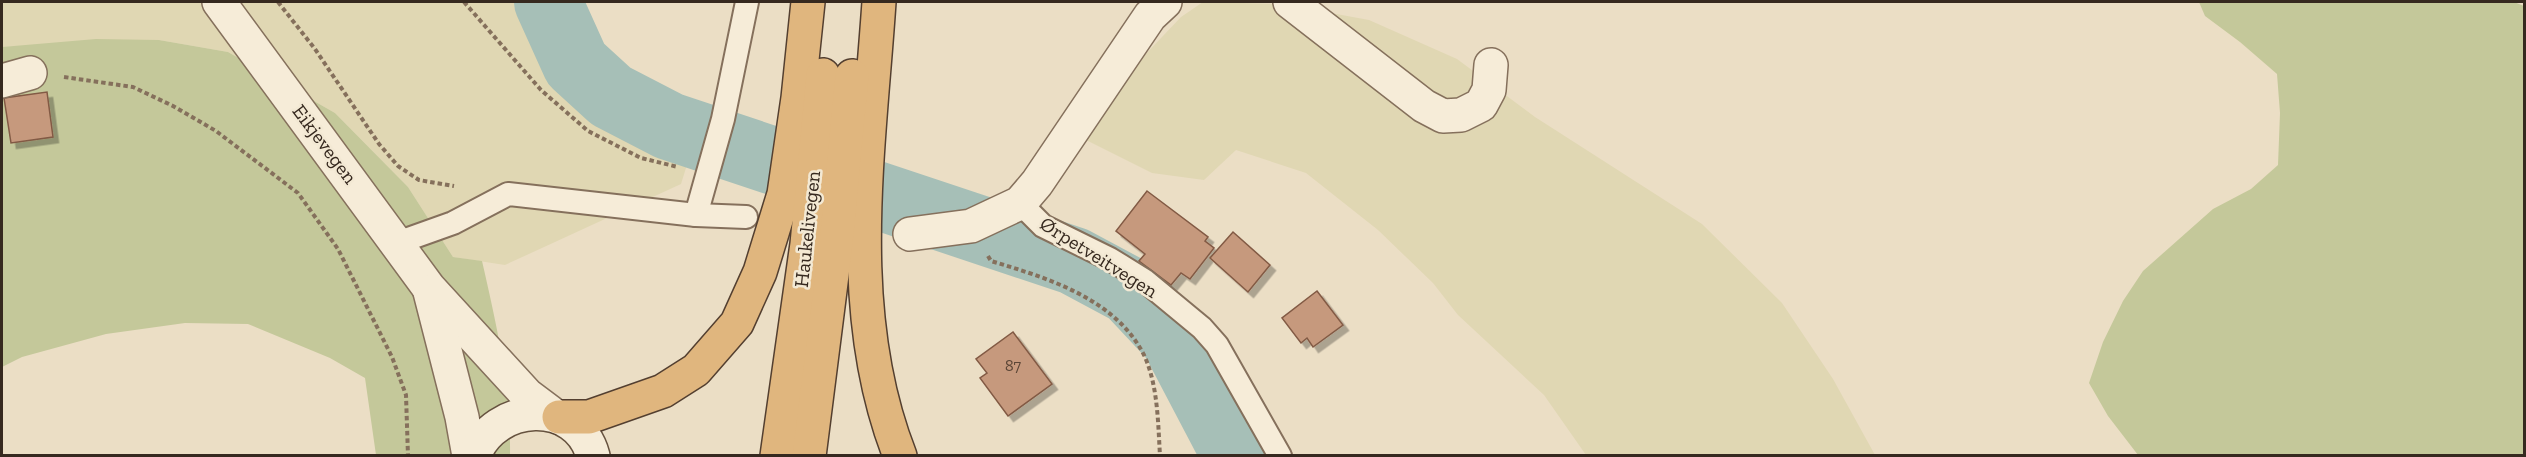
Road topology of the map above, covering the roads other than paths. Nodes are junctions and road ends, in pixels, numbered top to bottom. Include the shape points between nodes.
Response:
1 (219, 2) edge
2 (747, 2) edge
3 (808, 2) edge
4 (824, 2) edge
5 (856, 2) edge
6 (879, 2) edge
7 (1165, 2) edge
8 (1290, 2) edge
9 (1491, 65) dead end
10 (1020, 203) junction
11 (696, 215) junction
12 (746, 217) dead end
13 (910, 234) dead end
14 (397, 243) junction
15 (429, 288) junction
16 (555, 415) junction
17 (469, 456) edge
18 (474, 456) edge
19 (593, 456) edge
20 (777, 456) edge
21 (808, 456) edge
22 (900, 456) edge
23 (1280, 456) edge

1 - 14 street, Eikjevegen
2 - 11 lane via 723,119
3 - 16 highway via 784,194 760,272 737,323 696,370 663,391 589,417
4 - 20 highway, Haukelivegen via 825,51 807,244
5 - 21 highway, Haukelivegen via 836,243
6 - 22 highway via 864,221 864,280 880,398
7 - 10 street, Ørpetveitvegen via 1150,16 1064,145
8 - 9 street via 1424,106 1443,116 1461,115 1481,105 1489,90
10 - 13 street, Ørpetveitvegen via 971,226
10 - 23 lane, Ørpetveitvegen via 1043,226 1144,280 1202,328 1217,345
11 - 12 lane
11 - 14 lane via 508,194 453,223
14 - 15 street, Eikjevegen
15 - 16 street, Eikjevegen via 527,395
15 - 17 street, Eikjevegen
16 - 18 street via 516,415 493,428 478,444
16 - 19 street, Eikjevegen via 578,430 592,448

